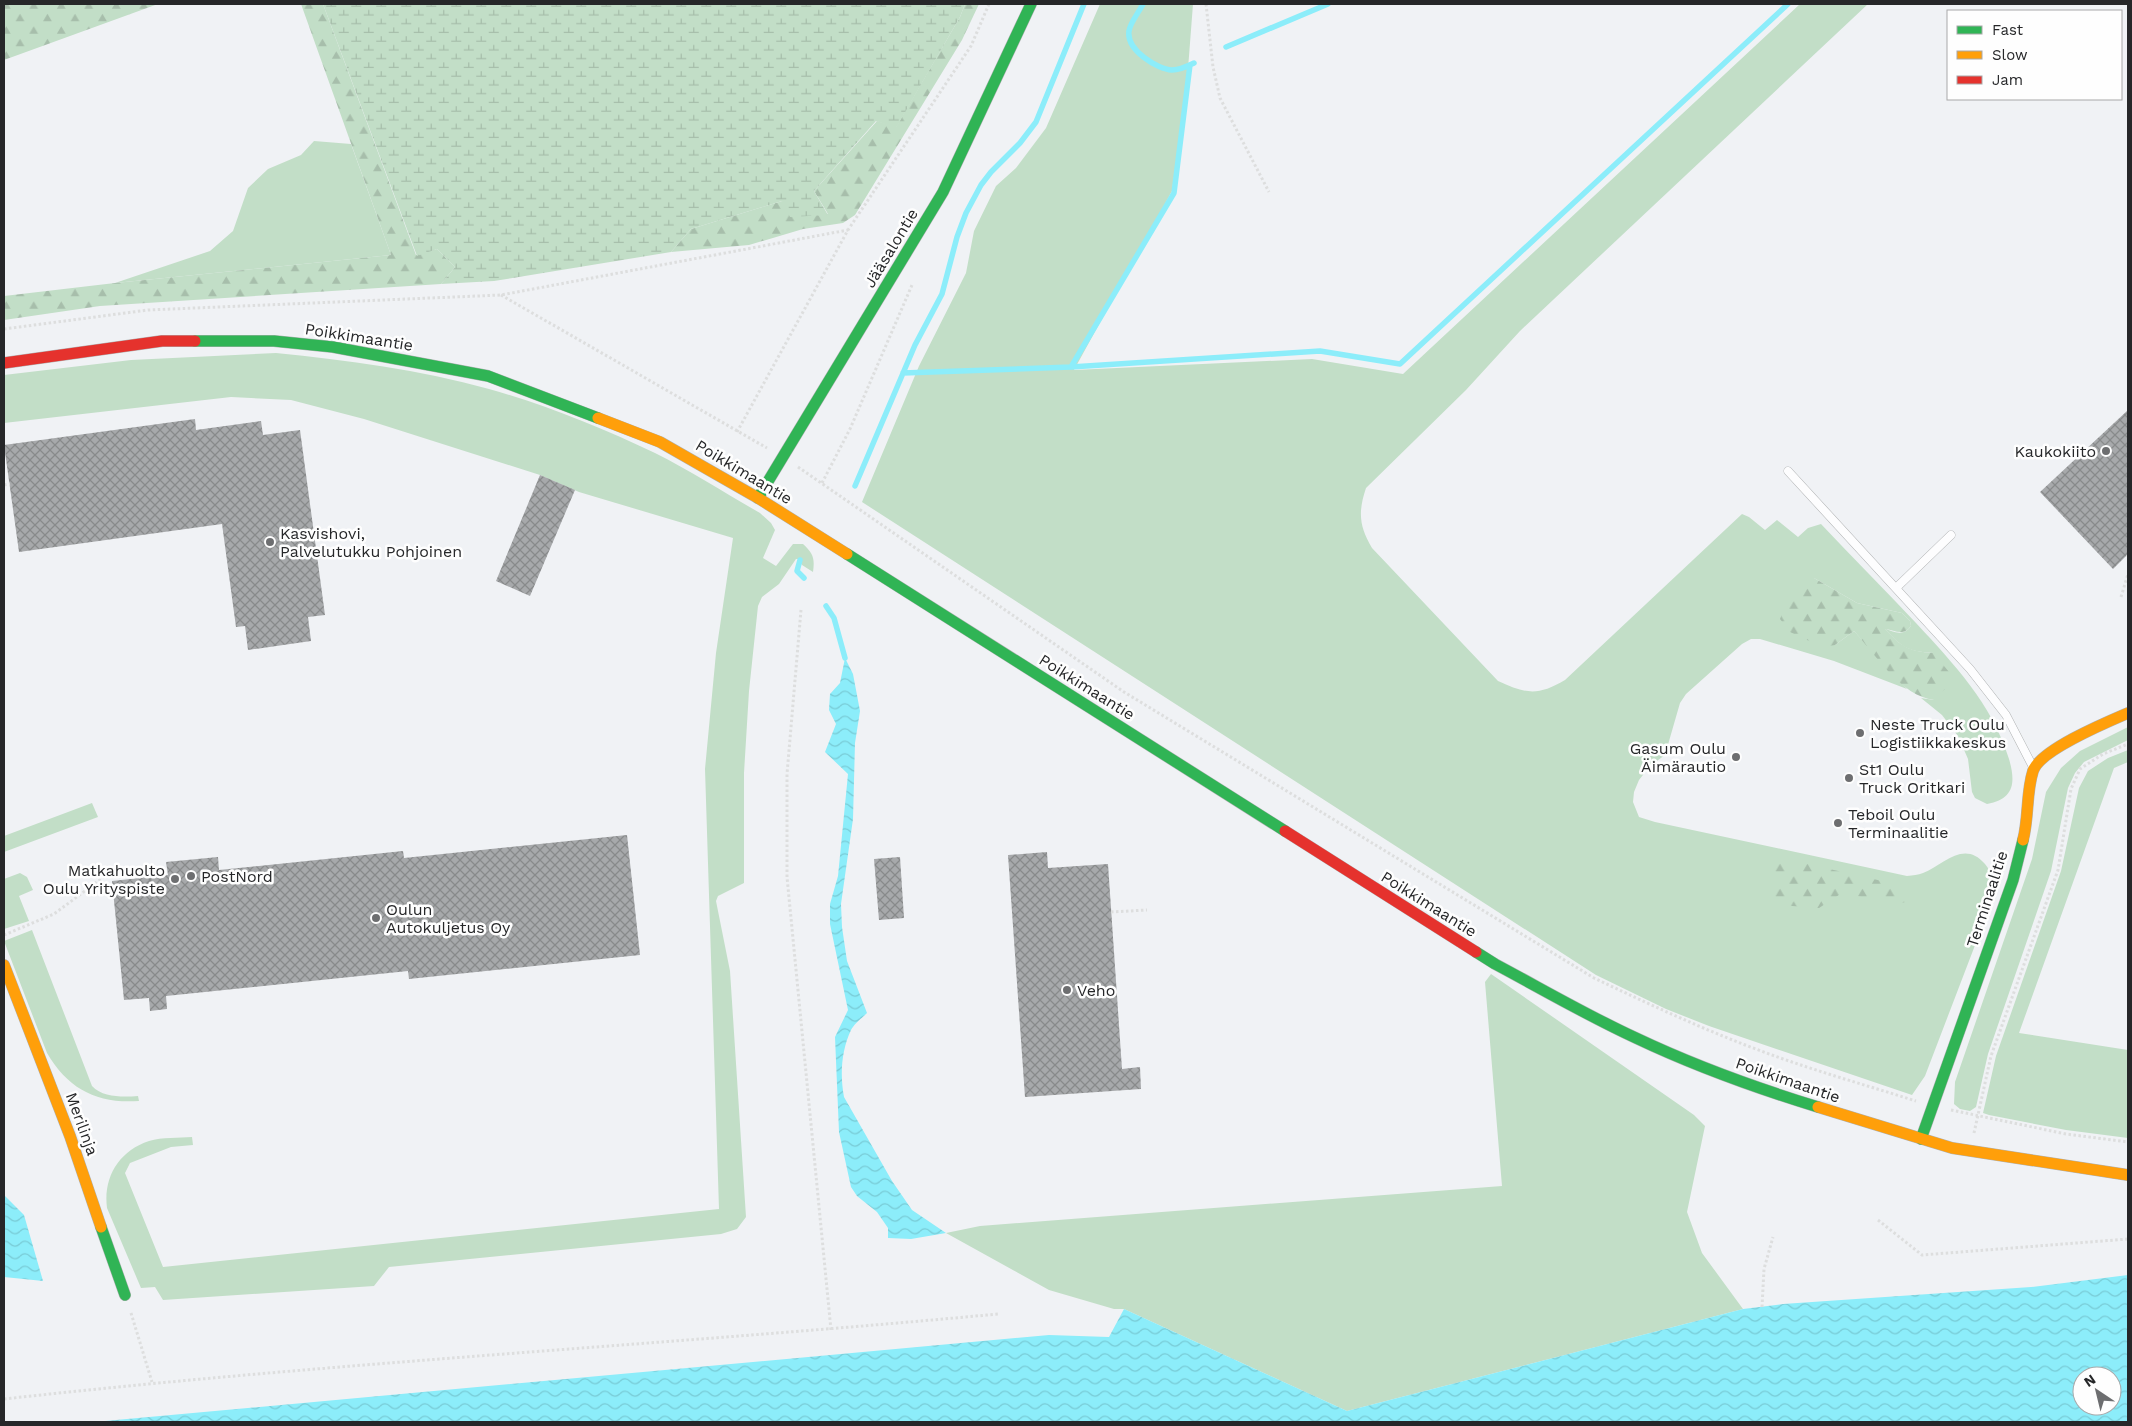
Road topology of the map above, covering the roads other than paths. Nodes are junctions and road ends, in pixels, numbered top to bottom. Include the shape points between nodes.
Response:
1 (1031, 4) edge
2 (4, 363) edge
3 (1788, 471) dead end
4 (758, 498) junction
5 (1951, 535) dead end
6 (1896, 588) junction
7 (2128, 713) edge
8 (2034, 768) junction
9 (4, 965) edge
10 (1921, 1139) junction
11 (2128, 1175) edge
12 (126, 1295) road end

1 - 4 main road, Jääsalontie via 944,192
2 - 4 main road, Poikkimaantie via 162,341 274,342 332,347 488,376 660,442
3 - 6 lane
4 - 10 main road, Poikkimaantie via 1495,964 1636,1038 1705,1068 1775,1094
5 - 6 lane
6 - 8 lane via 1970,669 2006,715
7 - 8 main road via 2055,749
8 - 10 main road, Terminaalitie via 2024,836 2013,880
9 - 12 main road, Merilinja via 70,1136
10 - 11 main road, Poikkimaantie via 1970,1151

